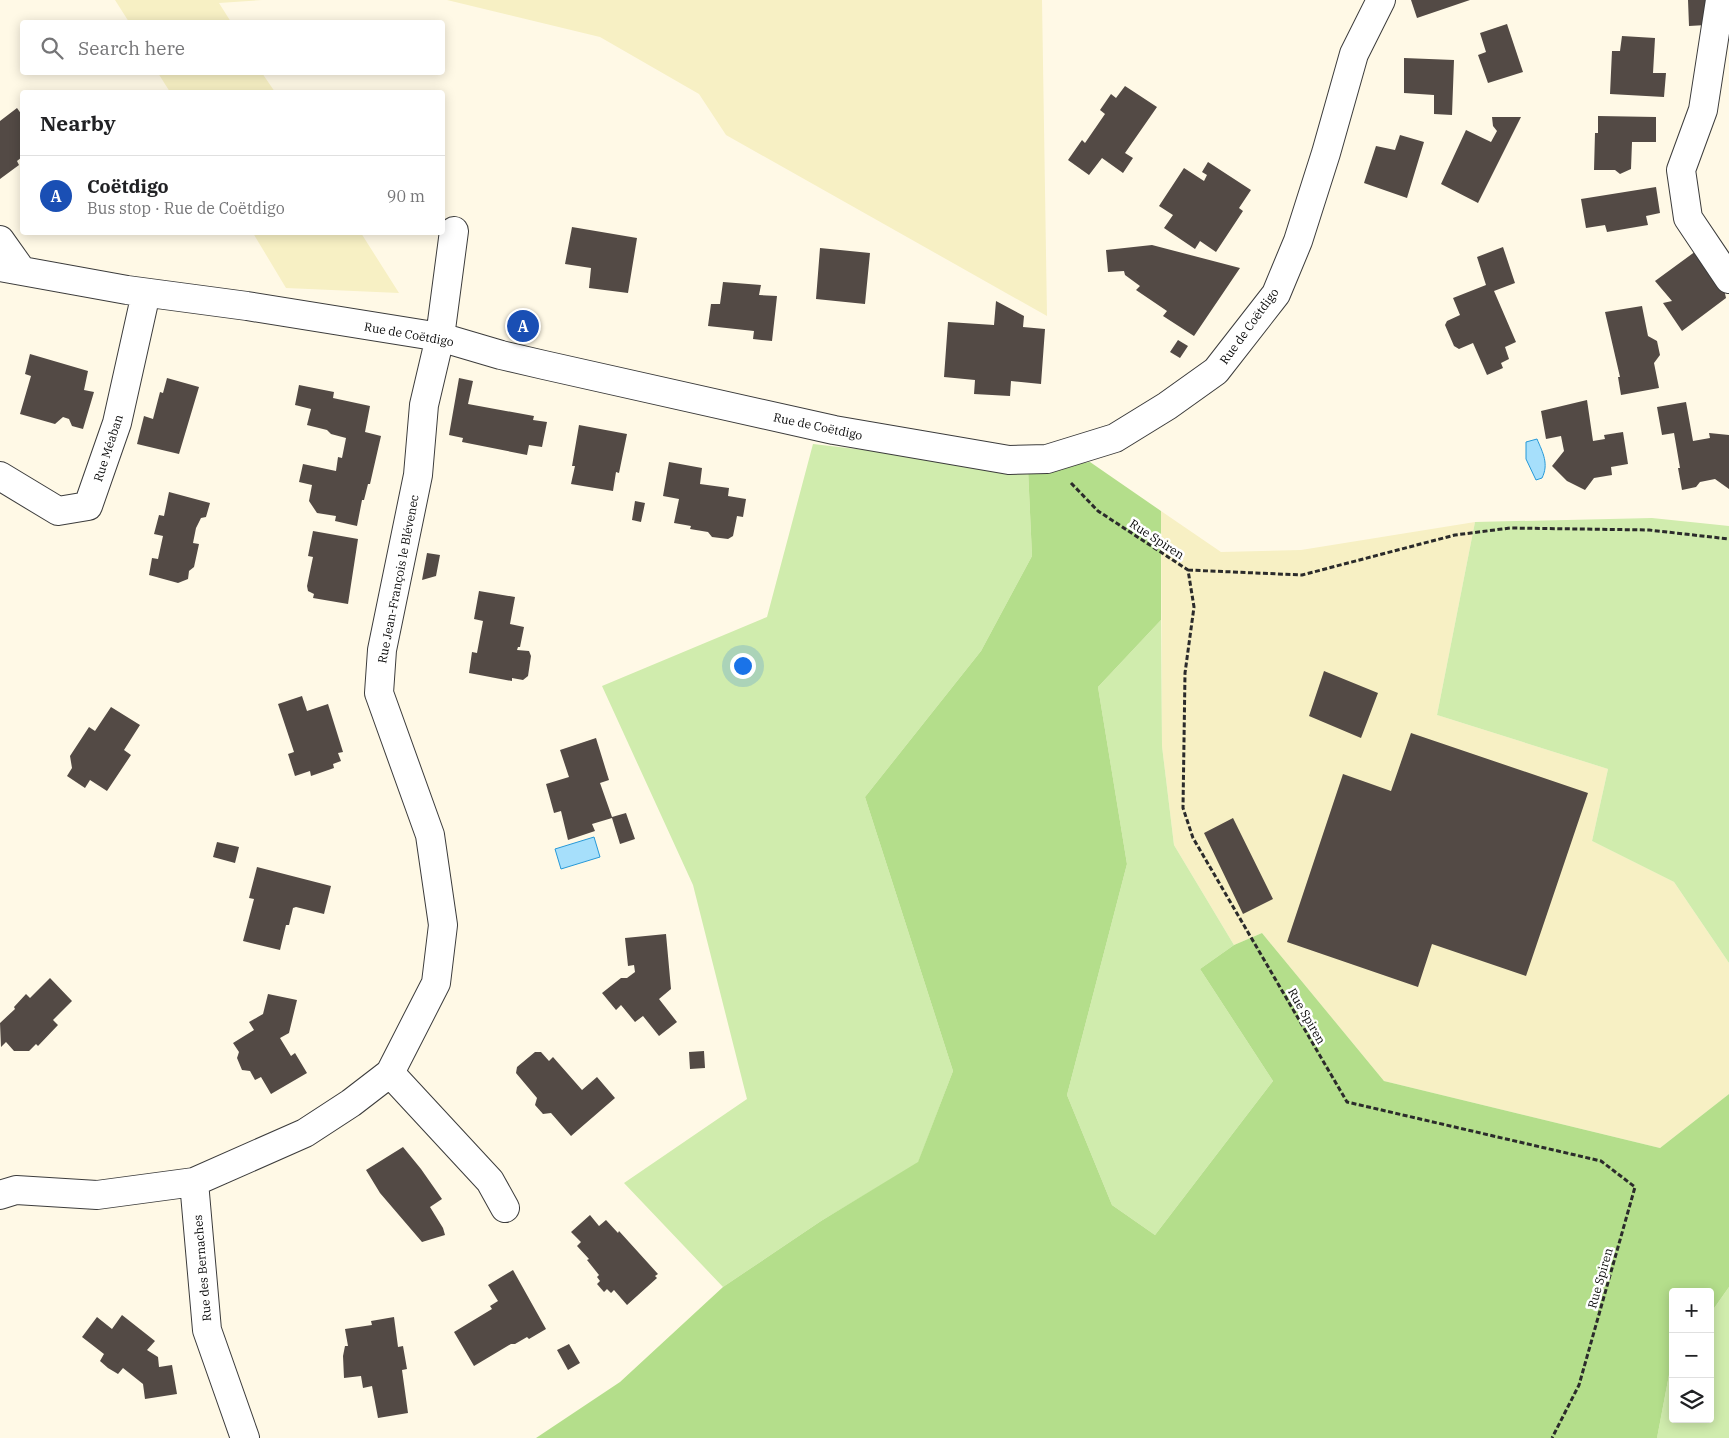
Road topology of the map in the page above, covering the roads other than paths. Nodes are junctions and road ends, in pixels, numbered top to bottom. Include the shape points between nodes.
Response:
1 (1381, 0) edge
2 (1720, 0) edge
3 (454, 231) dead end
4 (0, 240) edge
5 (11, 269) edge
6 (1729, 279) edge
7 (146, 293) junction
8 (440, 337) junction
9 (0, 476) edge
10 (390, 1073) junction
11 (194, 1182) junction
12 (0, 1196) edge
13 (505, 1208) dead end
14 (245, 1438) edge

1 - 8 street, Rue de Coëtdigo via 1354,54 1298,241 1276,294 1216,371 1115,438 1047,459 1009,460 834,430 526,361
2 - 6 street via 1703,110 1681,170 1688,218
3 - 8 street, Rue Jean-François le Blévenec
4 - 5 street
5 - 7 street, Rue de Coëtdigo
7 - 8 street, Rue de Coëtdigo
7 - 9 street, Rue Méaban via 117,423 88,506 58,511
8 - 10 street, Rue Jean-François le Blévenec via 424,405 418,475 382,650 379,693 430,835 443,926 436,983
10 - 11 street, Rue Jean-François le Blévenec via 305,1133
10 - 13 street via 490,1181
11 - 12 street, Rue Jean-François le Blévenec via 97,1195 16,1190
11 - 14 street, Rue des Bernaches via 207,1330

